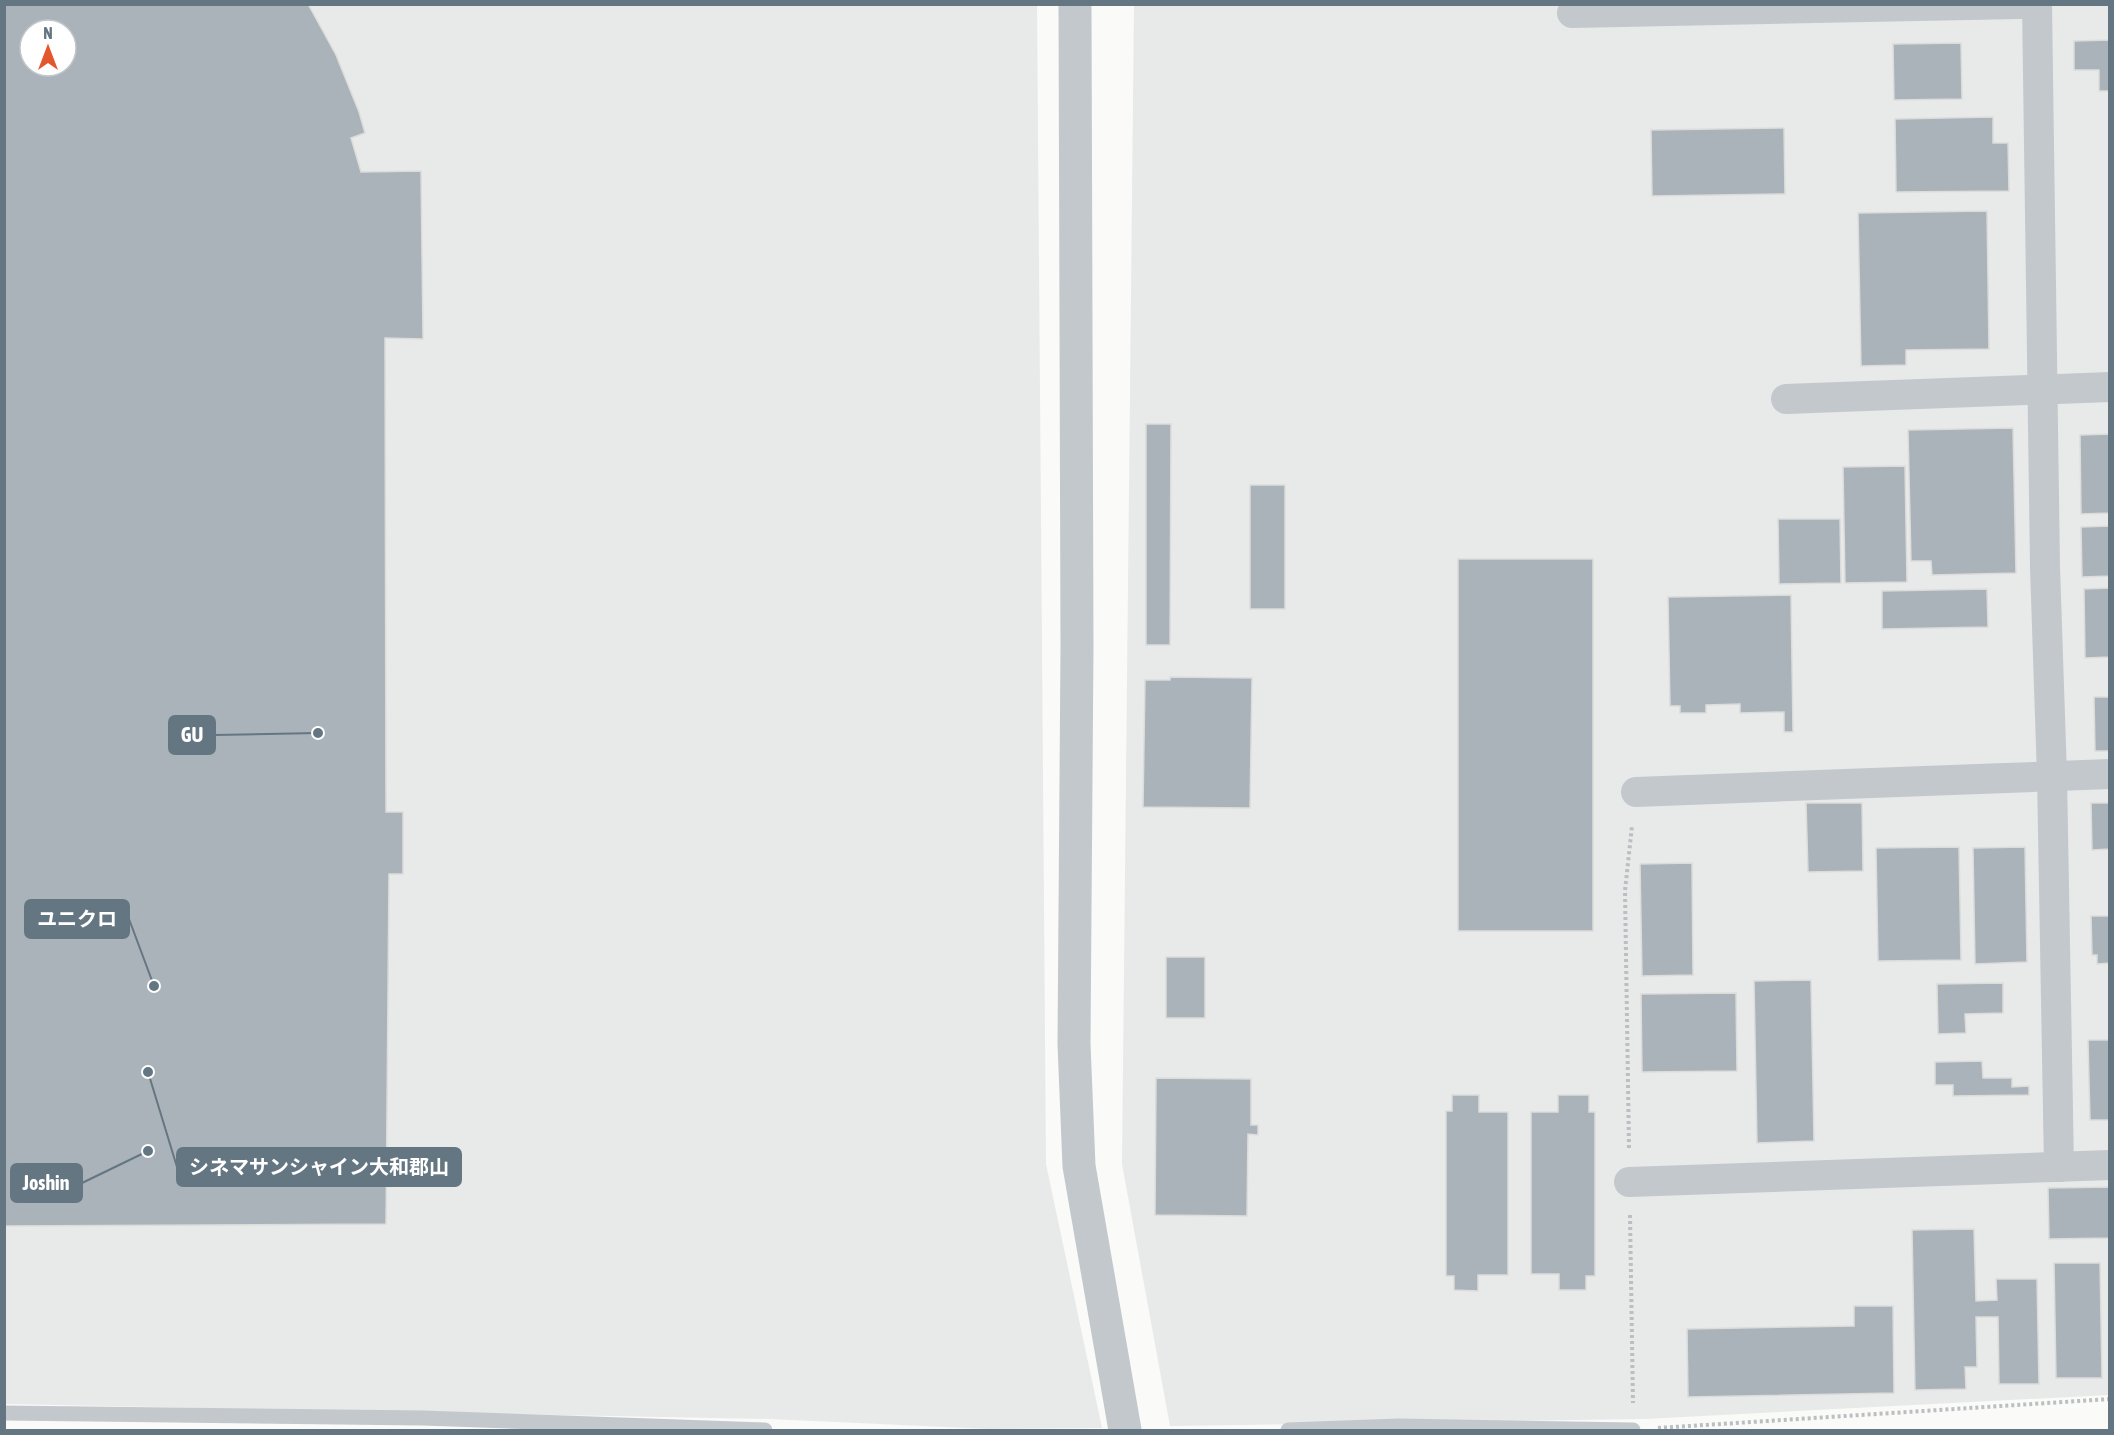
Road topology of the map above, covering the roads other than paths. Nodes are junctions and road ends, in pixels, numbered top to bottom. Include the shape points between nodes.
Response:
1 (1075, 4) edge
2 (2020, 4) edge
3 (2037, 4) edge
4 (1572, 13) dead end
5 (2109, 387) edge
6 (2043, 389) junction
7 (1786, 399) dead end
8 (2109, 774) edge
9 (2052, 776) junction
10 (1636, 792) road end
11 (2109, 1165) edge
12 (2059, 1167) junction
13 (1629, 1182) road end
14 (4, 1413) edge
15 (1633, 1430) edge
16 (765, 1431) edge
17 (1125, 1431) edge
18 (1288, 1431) edge

1 - 17 street via 1074,1044 1079,1166
2 - 4 street
3 - 6 street
5 - 6 street
6 - 7 street
6 - 9 street via 2044,567
8 - 9 street
9 - 10 street
9 - 12 street
11 - 12 street
12 - 13 street
14 - 16 lane via 422,1418
15 - 18 lane via 1399,1426

